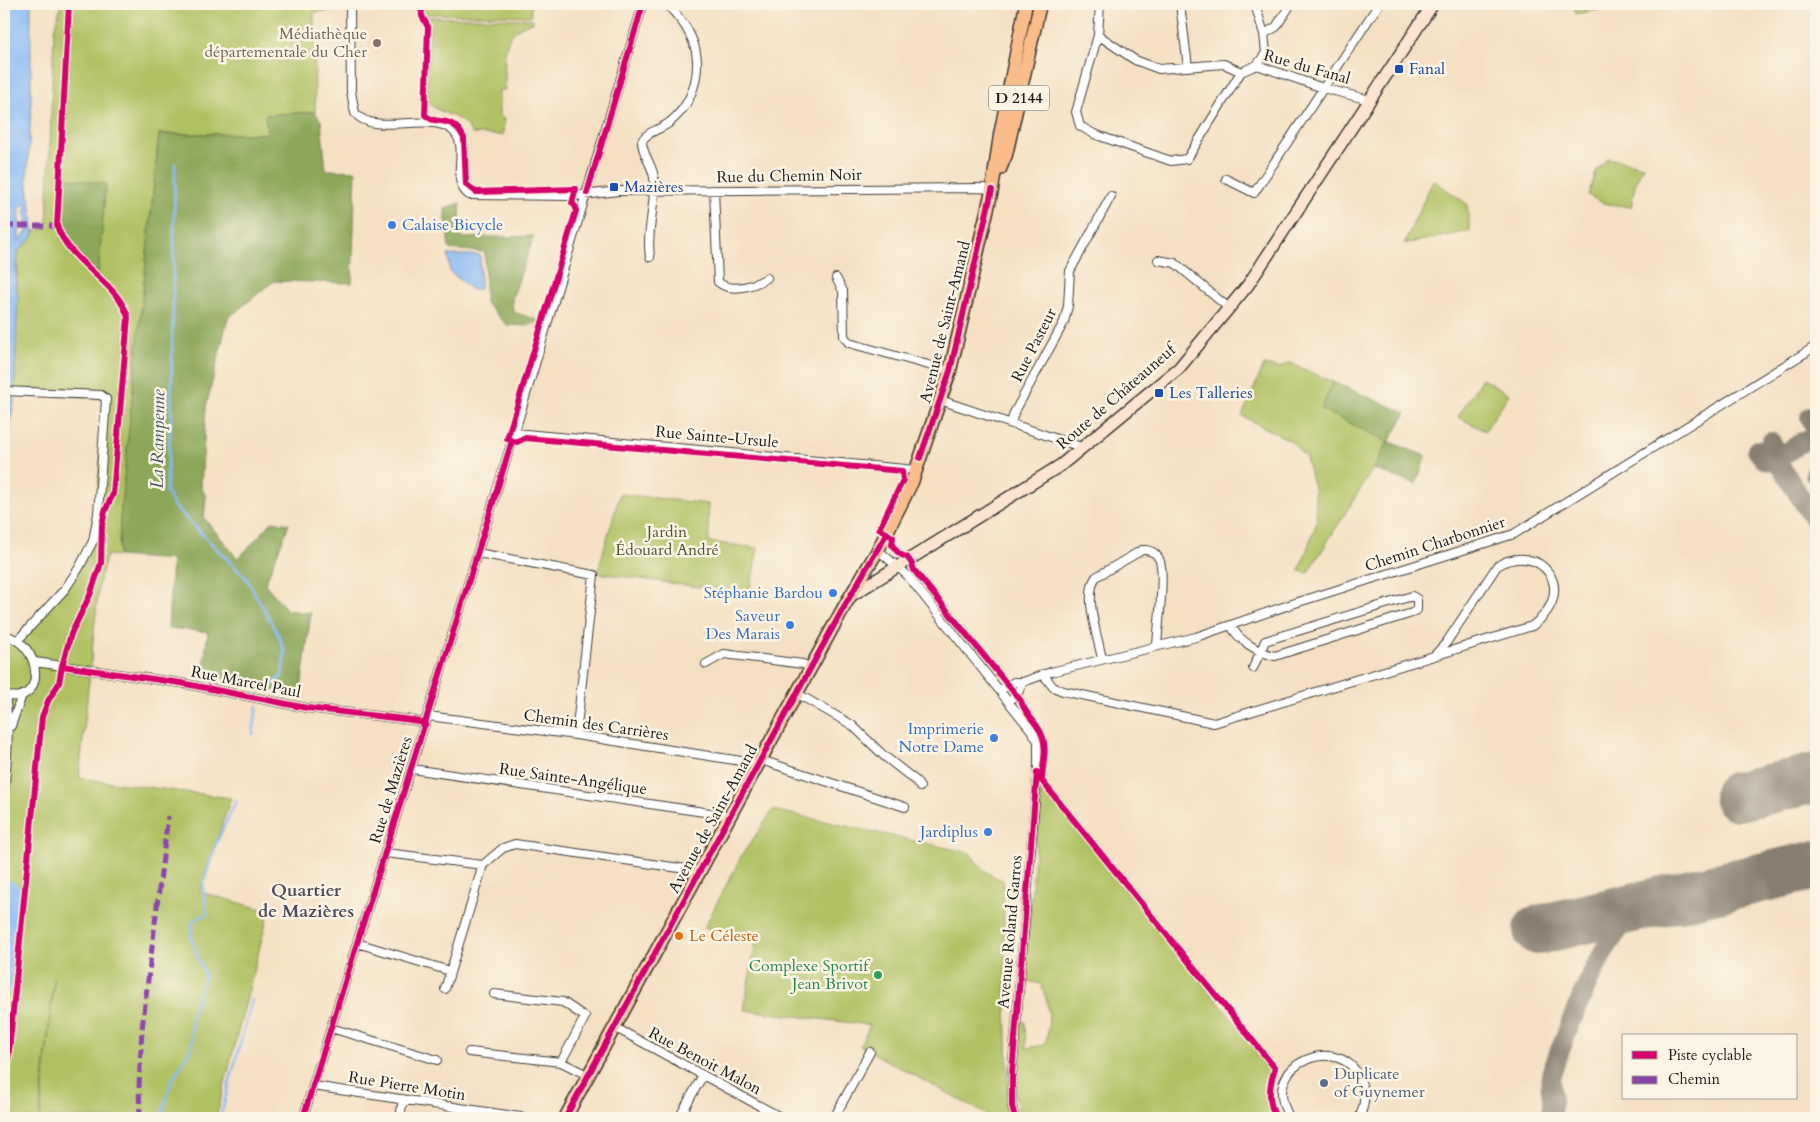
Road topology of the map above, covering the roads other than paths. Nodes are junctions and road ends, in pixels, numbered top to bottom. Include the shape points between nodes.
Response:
1 (350, 4) edge
2 (643, 4) edge
3 (667, 4) edge
4 (1100, 4) edge
5 (1180, 4) edge
6 (1255, 4) edge
7 (1291, 4) edge
8 (1379, 4) edge
9 (1433, 4) edge
10 (1026, 7) edge
11 (1039, 9) edge
12 (1098, 34) junction
13 (1264, 34) junction
14 (1257, 65) junction
15 (1188, 67) junction
16 (1242, 72) junction
17 (1323, 88) junction
18 (1370, 100) junction
19 (1226, 179) dead end
20 (714, 190) junction
21 (992, 190) junction
22 (654, 191) junction
23 (587, 193) junction
24 (1111, 196) dead end
25 (650, 257) dead end
26 (1158, 260) dead end
27 (767, 278) dead end
28 (836, 278) dead end
29 (1230, 309) junction
30 (1816, 346) edge
31 (950, 371) junction
32 (4, 391) edge
33 (940, 400) junction
34 (1011, 423) junction
35 (515, 432) junction
36 (1084, 448) junction
37 (916, 470) junction
38 (878, 550) junction
39 (478, 553) junction
40 (900, 566) junction
41 (852, 595) junction
42 (1231, 625) junction
43 (4, 635) edge
44 (18, 640) junction
45 (1157, 646) junction
46 (1260, 650) junction
47 (1434, 656) junction
48 (1102, 659) junction
49 (35, 662) junction
50 (706, 664) dead end
51 (62, 666) junction
52 (811, 668) junction
53 (1253, 668) dead end
54 (1042, 674) junction
55 (36, 675) junction
56 (1023, 682) junction
57 (1000, 690) junction
58 (798, 694) junction
59 (22, 695) junction
60 (4, 696) edge
61 (1009, 701) junction
62 (427, 720) junction
63 (576, 736) junction
64 (8, 738) junction
65 (761, 762) junction
66 (412, 769) junction
67 (920, 787) dead end
68 (4, 793) edge
69 (905, 807) dead end
70 (731, 816) junction
71 (386, 853) junction
72 (483, 865) junction
73 (700, 871) junction
74 (357, 943) junction
75 (450, 971) junction
76 (445, 989) dead end
77 (494, 994) dead end
78 (331, 1028) junction
79 (616, 1028) junction
80 (469, 1052) dead end
81 (870, 1052) dead end
82 (437, 1060) dead end
83 (561, 1062) junction
84 (703, 1075) junction
85 (589, 1076) junction
86 (313, 1086) junction
87 (403, 1099) junction
88 (571, 1116) edge
89 (303, 1118) edge
90 (400, 1118) edge
91 (527, 1118) edge
92 (679, 1118) edge
93 (782, 1118) edge
94 (834, 1118) edge
95 (1015, 1118) edge
96 (1290, 1118) edge
97 (1358, 1118) edge

1 - 23 street, Rue du Chemin Noir via 352,99 359,118 374,122 439,125 453,131 459,140 460,181 469,195 574,196
2 - 23 street, Rue de Mazières
3 - 22 street via 690,34 697,59 696,75 692,92 678,114 642,141 653,170
4 - 12 street
5 - 15 street
6 - 13 street
7 - 13 street via 1276,26
8 - 17 street
9 - 18 main road, Route de Châteauneuf
10 - 11 main road
10 - 21 main road, Avenue de Saint-Amand / D 2144
11 - 21 main road, Avenue de Saint-Amand / D 2144 via 1006,154
12 - 15 street, Rue du Fanal via 1135,60 1159,69
12 - 16 street via 1076,112 1080,126 1171,161 1187,159
13 - 14 street via 1266,53
14 - 16 street, Rue du Fanal
14 - 17 street, Rue du Fanal
15 - 16 street, Rue du Fanal via 1224,64
17 - 18 street, Rue du Fanal
17 - 19 street via 1254,193
18 - 29 main road, Route de Châteauneuf
20 - 21 street, Rue du Chemin Noir via 906,187
20 - 22 street, Rue du Chemin Noir
20 - 27 street via 718,282 723,286 753,286
21 - 31 main road, Avenue de Saint-Amand / D 2144
22 - 23 street, Rue du Chemin Noir
22 - 25 street via 648,247
23 - 35 street, Rue de Mazières
24 - 34 street, Rue Pasteur via 1070,271 1064,322
26 - 29 street via 1175,263
28 - 31 street via 843,291 844,336 849,343
29 - 36 main road, Route de Châteauneuf via 1179,368
30 - 42 street, Chemin Charbonnier via 1514,534
31 - 33 main road, Avenue de Saint-Amand / D 2144
32 - 44 street via 101,395 106,399 98,514 93,541 65,589
33 - 34 street
33 - 37 main road, Avenue de Saint-Amand / D 2144
34 - 36 street
35 - 37 street, Rue Sainte-Ursule
35 - 39 street, Rue de Mazières
36 - 40 main road, Route de Châteauneuf
37 - 38 main road, Avenue de Saint-Amand / D 2144
38 - 40 street, Avenue Roland Garros
38 - 41 main road, Avenue de Saint-Amand / D 2144
39 - 62 street, Rue de Mazières
39 - 63 street via 594,575
40 - 41 main road, Route de Châteauneuf
40 - 57 street, Avenue Roland Garros
41 - 52 main road, Avenue de Saint-Amand
42 - 45 street, Chemin Charbonnier
42 - 46 street via 1235,635
43 - 44 street
44 - 49 street
45 - 48 street, Chemin Charbonnier
45 - 48 street via 1162,567 1156,554 1142,550 1096,576 1093,582 1090,598
46 - 46 street via 1275,656 1412,613 1417,610 1417,599 1412,596 1265,641
46 - 53 street
47 - 47 street via 1532,626 1545,617 1555,593 1549,574 1542,566 1519,558 1497,566
47 - 54 street via 1214,723 1063,691 1053,687
48 - 54 street, Chemin Charbonnier
49 - 51 street, Rue Marcel Paul
49 - 55 street
50 - 52 street via 724,654 803,664
51 - 55 street, Rue Marcel Paul via 49,667
51 - 62 street, Rue Marcel Paul via 181,683 307,708
52 - 58 main road, Avenue de Saint-Amand
54 - 56 street, Chemin Charbonnier
55 - 59 street via 31,687
56 - 57 street, Chemin Charbonnier via 1014,682
56 - 61 street via 1017,696
57 - 61 street, Avenue Roland Garros
58 - 65 main road, Avenue de Saint-Amand
58 - 67 street via 852,725
59 - 60 street
59 - 64 street
60 - 64 street
61 - 95 street, Avenue Roland Garros via 1035,735 1039,749 1012,1074
62 - 63 street, Chemin des Carrières
62 - 66 street, Rue de Mazières
63 - 65 street, Chemin des Carrières
64 - 68 street
65 - 69 street, Chemin des Carrières
65 - 70 main road, Avenue de Saint-Amand
66 - 70 street, Rue Sainte-Angélique
66 - 71 street, Rue de Mazières
70 - 73 main road, Avenue de Saint-Amand
71 - 72 street
71 - 74 street, Rue de Mazières
72 - 73 street via 503,848 515,844
72 - 75 street
73 - 79 main road, Avenue de Saint-Amand
74 - 75 street
74 - 78 street, Rue de Mazières
75 - 76 street
77 - 83 street via 563,1002 585,1018
78 - 82 street
78 - 86 street, Rue de Mazières
79 - 84 street, Rue Benoit Malon
79 - 85 main road, Avenue de Saint-Amand
80 - 83 street
81 - 94 street
83 - 85 street
84 - 92 street
84 - 93 street, Rue Benoit Malon
85 - 88 main road, Avenue de Saint-Amand
86 - 87 street, Rue Pierre Motin
86 - 89 street, Rue de Mazières
87 - 90 street
87 - 91 street, Rue Pierre Motin
96 - 97 street via 1282,1102 1282,1085 1296,1065 1318,1055 1335,1057 1349,1064 1360,1077 1365,1098

